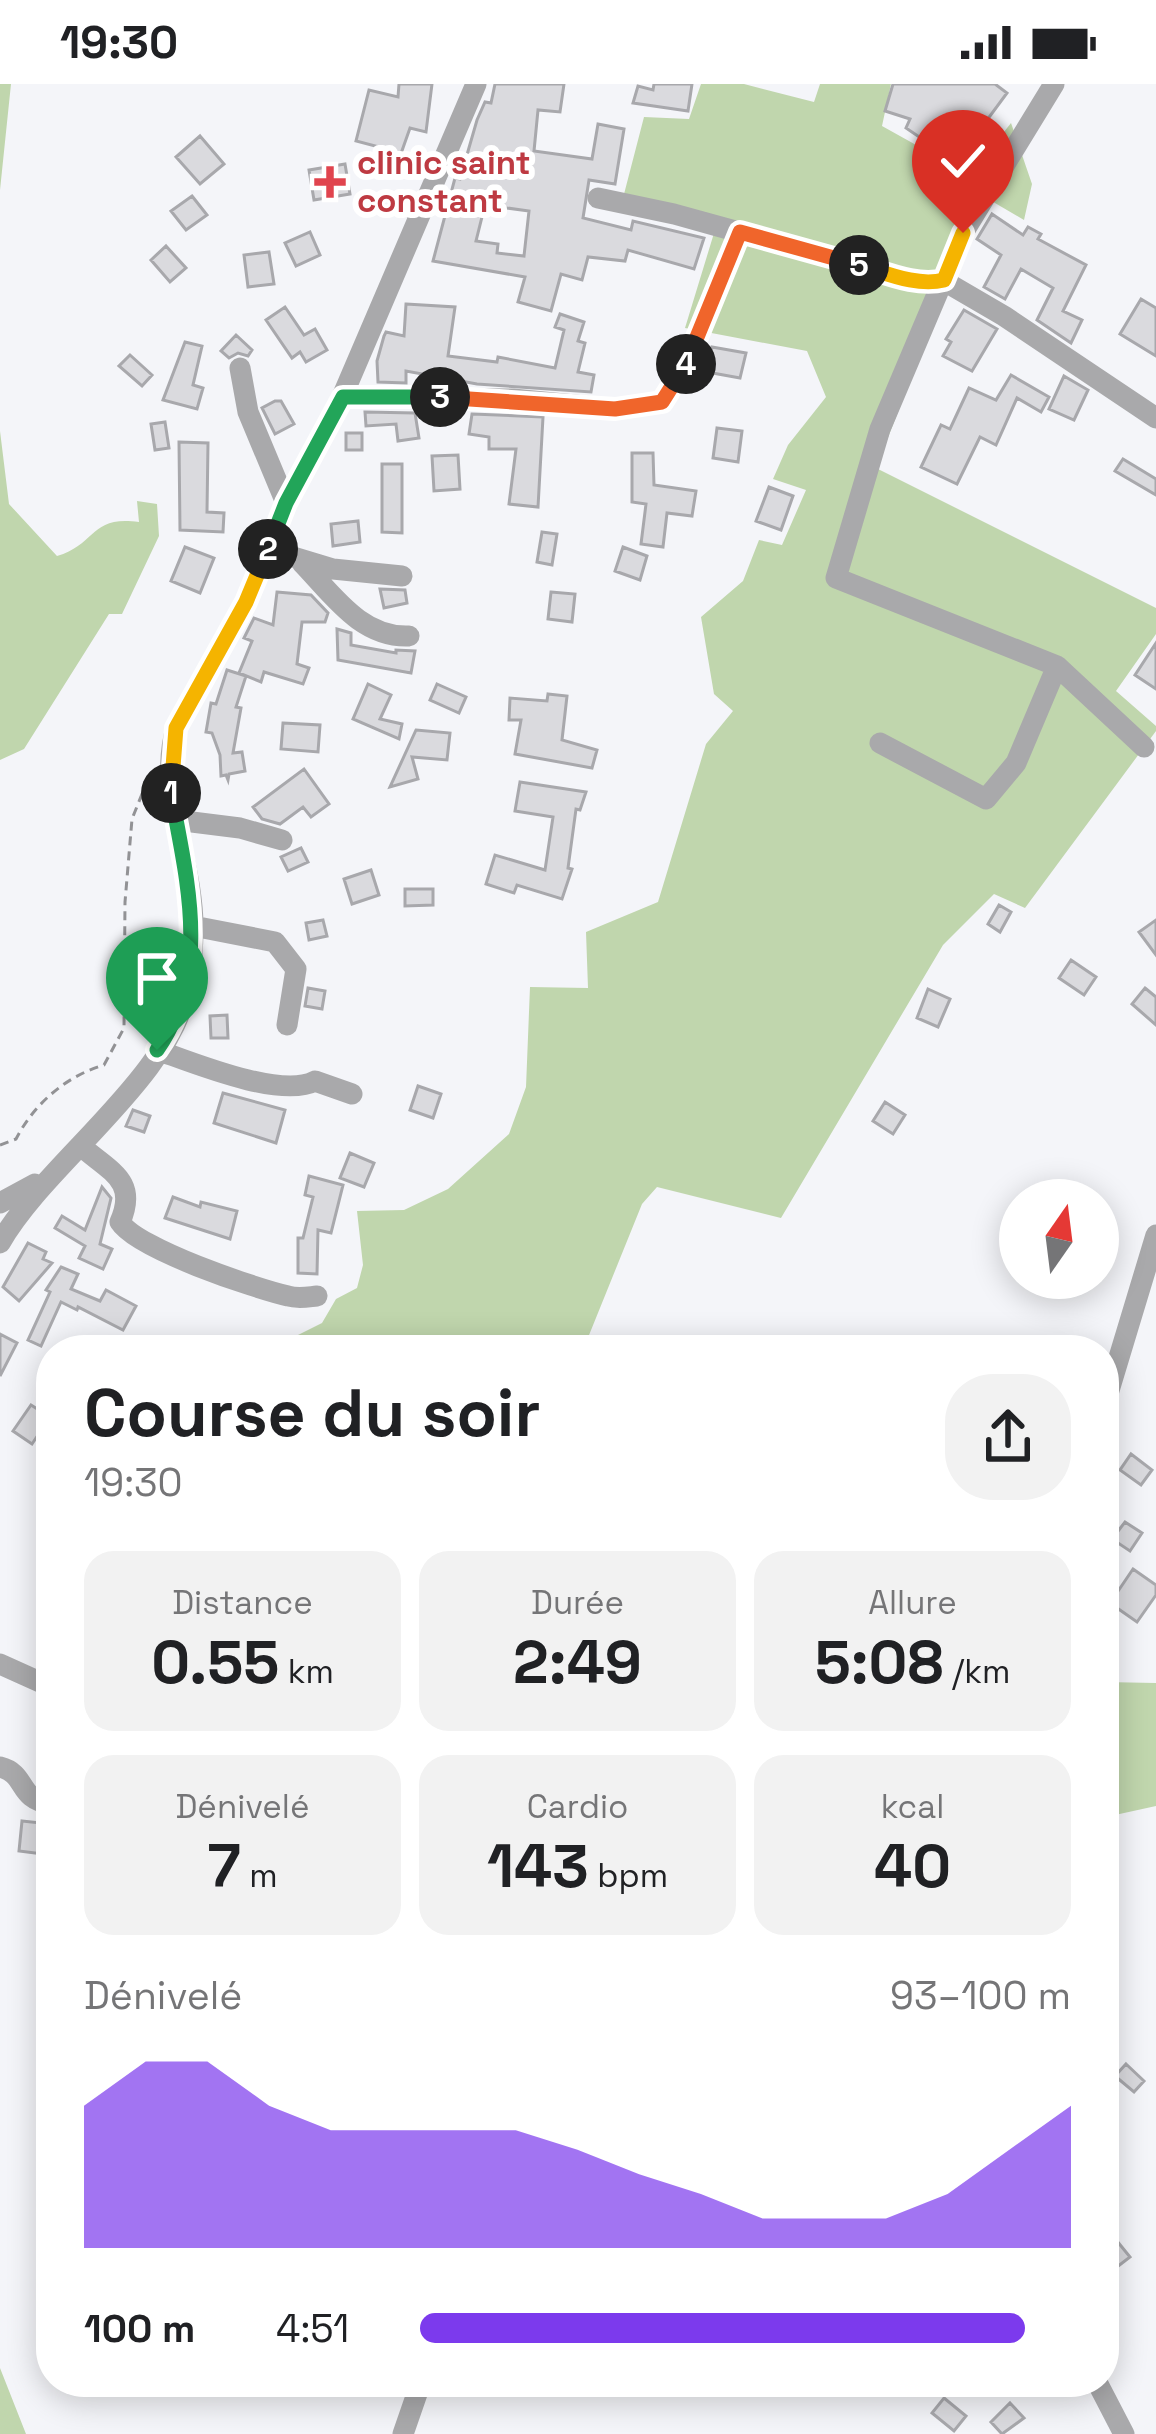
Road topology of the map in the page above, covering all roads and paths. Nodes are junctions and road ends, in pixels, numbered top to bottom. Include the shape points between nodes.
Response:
1 (476, 84) edge
2 (1054, 84) edge
3 (598, 198) dead end
4 (740, 232) junction
5 (944, 280) junction
6 (240, 368) dead end
7 (343, 397) junction
8 (1156, 418) edge
9 (286, 503) junction
10 (267, 549) junction
11 (302, 563) junction
12 (402, 577) dead end
13 (409, 636) dead end
14 (1057, 666) junction
15 (880, 743) dead end
16 (1144, 747) dead end
17 (152, 770) dead end
18 (176, 820) junction
19 (282, 840) dead end
20 (194, 926) junction
21 (287, 1025) dead end
22 (157, 1050) junction
23 (352, 1094) dead end
24 (0, 1145) edge
25 (82, 1147) junction
26 (46, 1178) junction
27 (0, 1203) edge
28 (1156, 1235) edge
29 (0, 1243) edge
30 (317, 1296) dead end
31 (1119, 1358) edge
32 (0, 1664) edge
33 (36, 1680) edge
34 (0, 1767) edge
35 (36, 1802) edge
36 (416, 2397) edge
37 (1105, 2397) edge
38 (403, 2434) edge
39 (1124, 2434) edge

1 - 7 street
2 - 5 street via 963,233
3 - 4 street
4 - 5 street via 915,281
4 - 7 street via 682,375 662,402 615,409
5 - 8 street
5 - 14 street via 880,429 836,578
6 - 9 street via 248,412
7 - 9 street
9 - 10 street
10 - 11 street
10 - 18 street via 176,728
11 - 12 street
11 - 13 street via 368,629
14 - 15 street via 1016,763 986,799
14 - 16 street
17 - 24 path via 132,819 124,1028 104,1065 84,1070 31,1111 16,1139
18 - 19 street
18 - 20 street
20 - 21 street via 275,942 296,969
20 - 22 street via 188,989
22 - 23 street via 263,1082 301,1088 315,1081
22 - 25 street
25 - 26 street
25 - 30 street via 127,1189 120,1222 126,1232 294,1298
26 - 27 street
26 - 29 street
28 - 31 street
32 - 33 street
34 - 35 street
36 - 38 street
37 - 39 street

